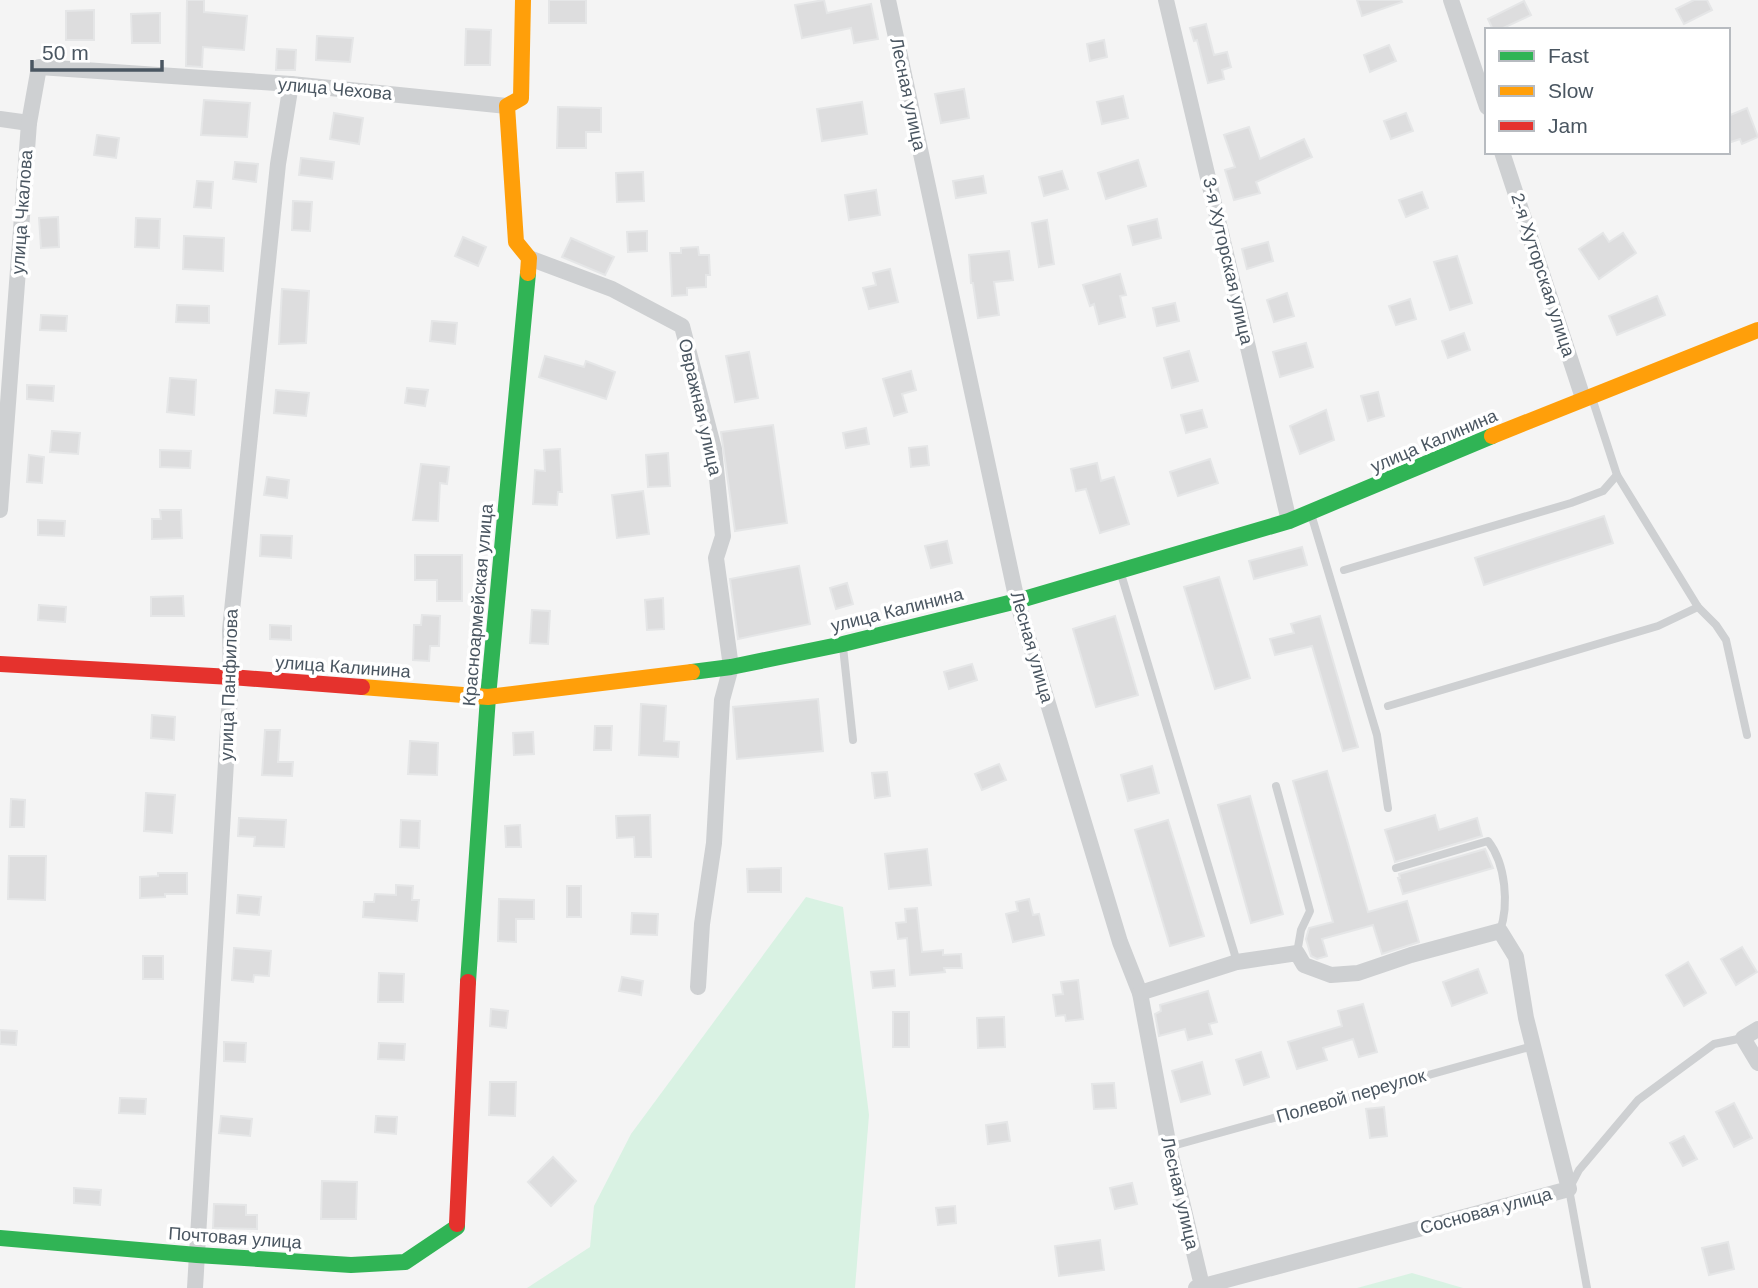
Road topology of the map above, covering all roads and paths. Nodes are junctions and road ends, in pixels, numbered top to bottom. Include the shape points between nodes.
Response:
1 (523, 0) edge
2 (888, 0) edge
3 (1166, 0) edge
4 (1451, 0) edge
5 (292, 84) junction
6 (1485, 101) edge
7 (507, 106) junction
8 (0, 119) edge
9 (29, 123) junction
10 (1503, 154) edge
11 (529, 258) junction
12 (1758, 330) edge
13 (1587, 397) junction
14 (1617, 475) junction
15 (0, 510) edge
16 (1311, 514) junction
17 (1289, 521) junction
18 (1344, 570) dead end
19 (1121, 571) junction
20 (1017, 601) junction
21 (1698, 607) junction
22 (843, 644) junction
23 (0, 664) edge
24 (731, 667) junction
25 (231, 677) junction
26 (488, 697) junction
27 (1388, 706) dead end
28 (1747, 736) dead end
29 (853, 740) dead end
30 (1276, 786) dead end
31 (1388, 808) dead end
32 (1396, 868) dead end
33 (1500, 931) junction
34 (1297, 953) junction
35 (1237, 962) junction
36 (698, 987) dead end
37 (1140, 993) junction
38 (1758, 1029) edge
39 (1743, 1038) junction
40 (1533, 1046) junction
41 (1758, 1063) edge
42 (1169, 1147) junction
43 (1569, 1189) junction
44 (457, 1227) joint
45 (0, 1238) edge
46 (197, 1255) junction
47 (1199, 1287) edge
48 (195, 1288) edge
49 (1587, 1288) edge

1 - 7 street via 521,98
2 - 20 street, Лесная улица
3 - 17 street, 3-я Хуторская улица
4 - 6 street
5 - 7 street, улица Чехова
5 - 9 street, улица Чехова via 39,68
5 - 25 street, улица Панфилова via 276,178 230,630
7 - 11 street via 516,242
8 - 9 street
9 - 15 street, улица Чкалова
10 - 13 street, 2-я Хуторская улица
11 - 24 street, Овражная улица via 612,289 682,326 714,449 723,536 716,558
11 - 26 street, Красноармейская улица
12 - 13 street, улица Калинина
13 - 14 lane
13 - 16 street, улица Калинина
14 - 18 lane via 1602,491 1571,503
14 - 21 lane
16 - 17 street, улица Калинина
16 - 31 lane via 1377,736
17 - 19 street, улица Калинина
19 - 20 street, улица Калинина
19 - 35 lane
20 - 22 street, улица Калинина
20 - 37 street, Лесная улица
21 - 27 lane via 1658,626
21 - 28 lane via 1726,640
22 - 24 street, улица Калинина
22 - 29 lane
23 - 25 street, улица Калинина
24 - 26 street, улица Калинина
24 - 36 street, Овражная улица via 722,700 714,843
25 - 26 street, улица Калинина
25 - 46 street, улица Панфилова
26 - 44 street, Красноармейская улица via 468,972
30 - 34 lane via 1310,911
32 - 33 lane via 1488,841 1501,865 1505,918
33 - 34 street via 1358,973 1331,975 1304,965
33 - 40 street via 1516,957
34 - 35 street
35 - 37 street
37 - 42 street, Лесная улица
38 - 39 street, Сосновая улица
39 - 41 street
39 - 43 lane, Сосновая улица via 1714,1044 1638,1100
40 - 42 lane, Полевой переулок
40 - 43 street
42 - 47 street, Лесная улица
43 - 47 street, Сосновая улица
43 - 49 lane
44 - 46 street, Почтовая улица via 405,1262 351,1265
45 - 46 street, Почтовая улица
46 - 48 street, улица Панфилова

